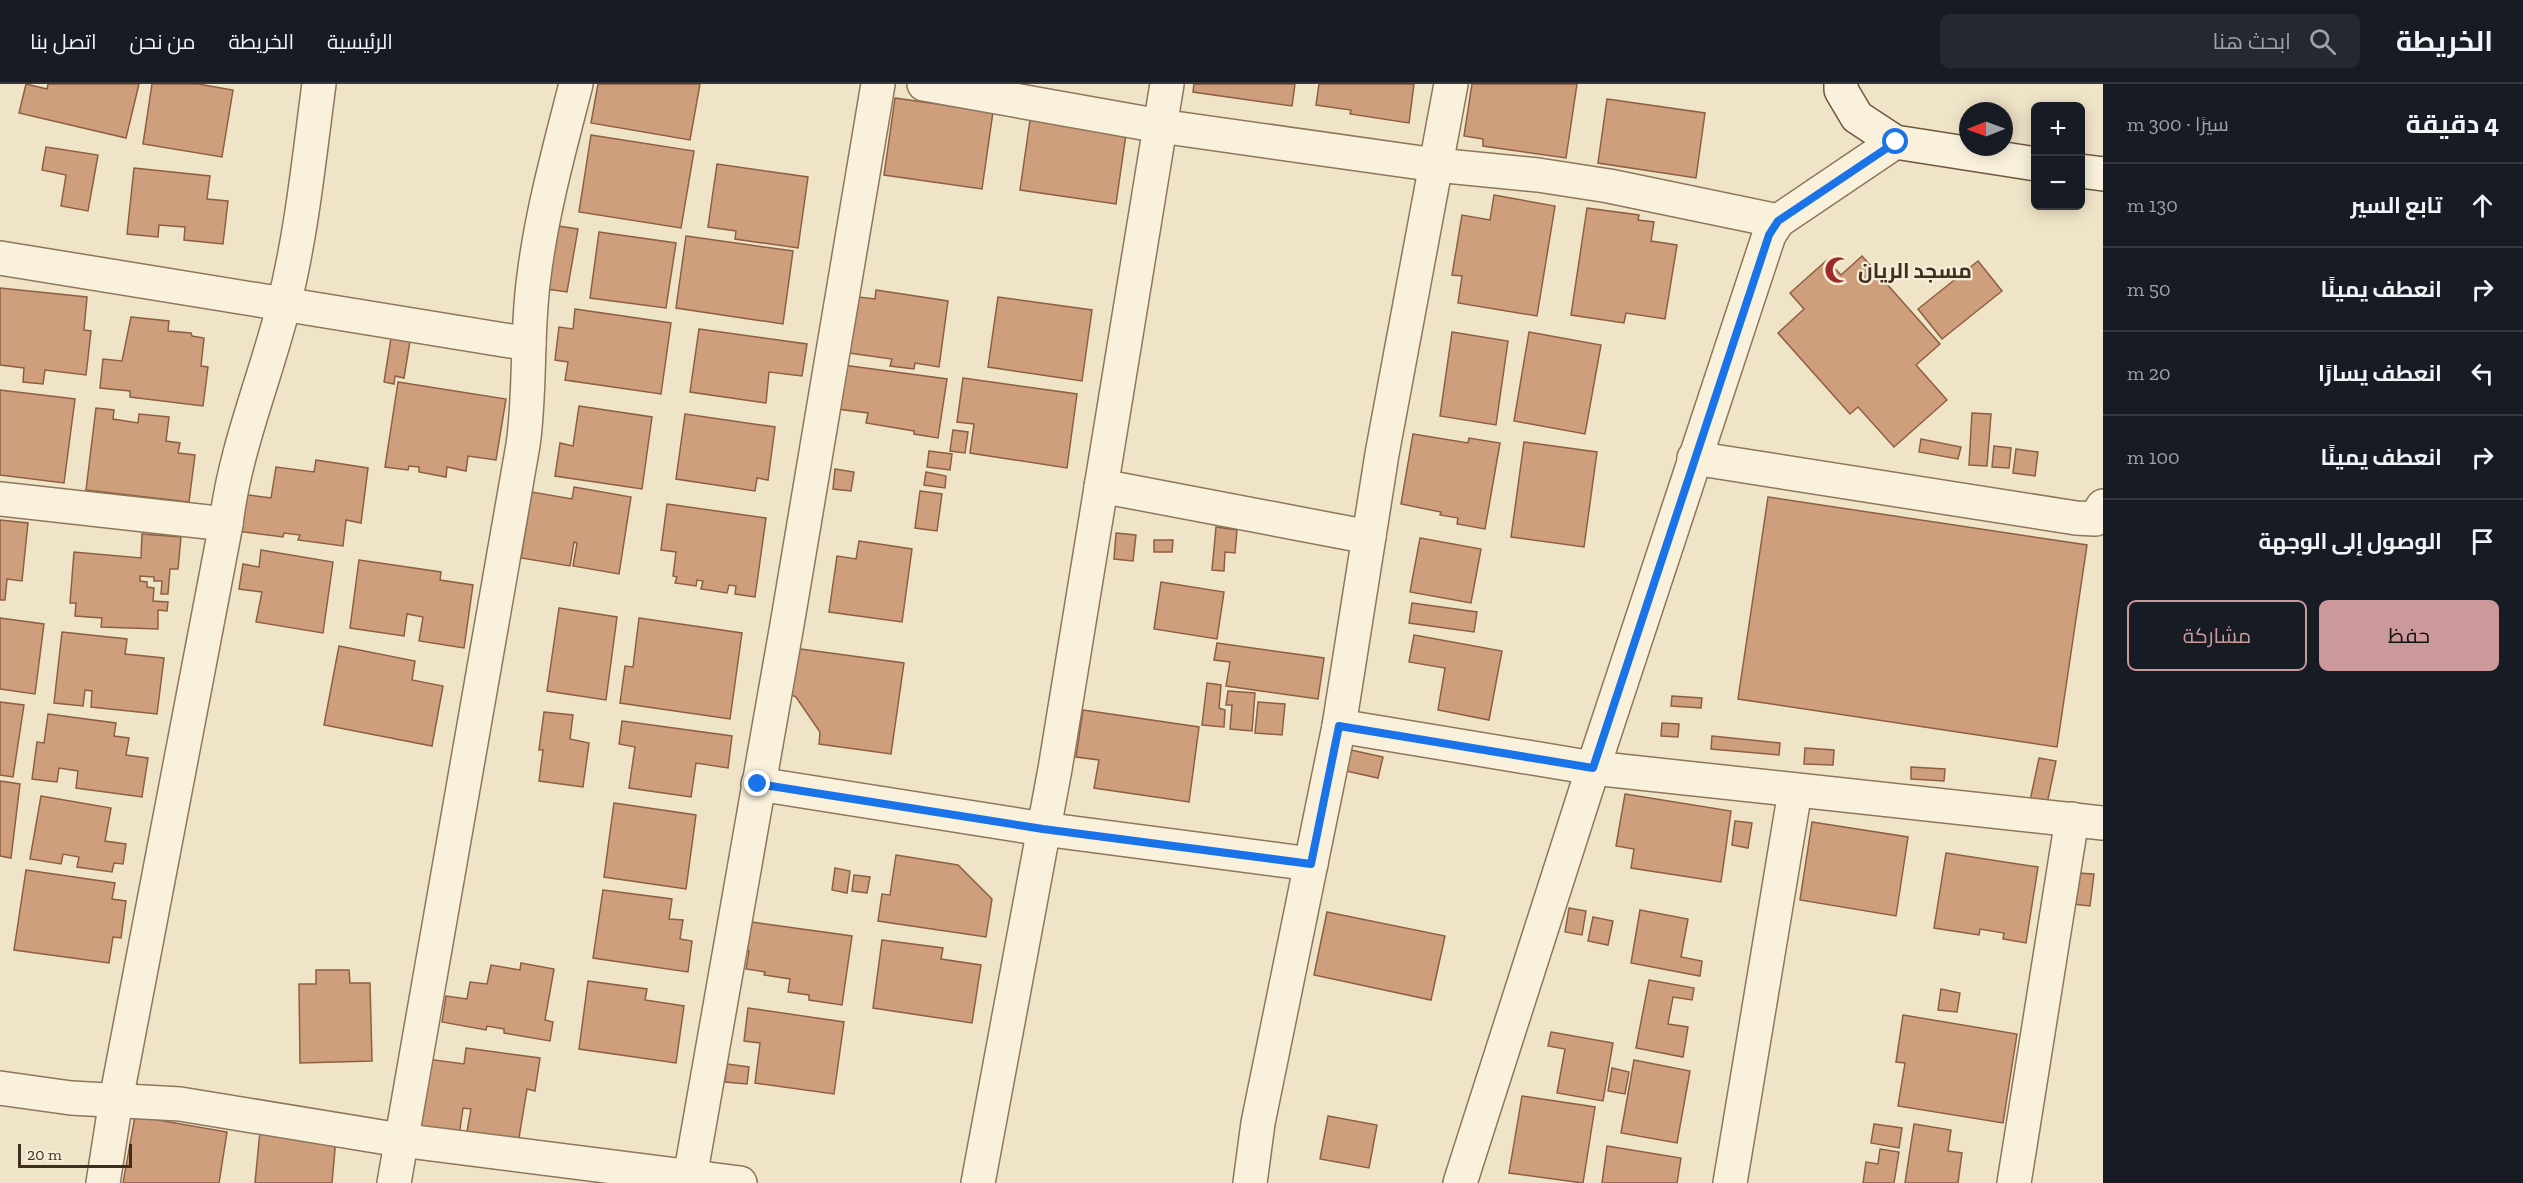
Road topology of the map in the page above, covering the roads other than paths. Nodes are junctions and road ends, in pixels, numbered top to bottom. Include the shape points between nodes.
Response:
1 (319, 84) edge
2 (576, 84) edge
3 (878, 84) edge
4 (924, 84) edge
5 (1167, 84) edge
6 (1451, 84) edge
7 (1840, 84) edge
8 (1160, 126) junction
9 (1896, 142) junction
10 (2031, 163) edge
11 (1436, 165) junction
12 (2085, 172) edge
13 (2103, 174) edge
14 (1778, 221) junction
15 (0, 258) edge
16 (284, 305) junction
17 (529, 344) junction
18 (1694, 458) junction
19 (1101, 486) junction
20 (0, 499) edge
21 (2103, 506) edge
22 (226, 524) junction
23 (1369, 537) junction
24 (1339, 726) junction
25 (1593, 768) junction
26 (758, 784) junction
27 (1795, 790) junction
28 (2087, 821) edge
29 (1043, 829) junction
30 (1311, 864) junction
31 (0, 1088) edge
32 (116, 1100) junction
33 (400, 1140) junction
34 (689, 1180) edge
35 (103, 1183) edge
36 (394, 1183) edge
37 (740, 1183) edge
38 (978, 1183) edge
39 (1250, 1183) edge
40 (1460, 1183) edge
41 (1730, 1183) edge
42 (2014, 1183) edge

1 - 16 street via 298,244
2 - 17 street via 534,275
3 - 26 street
4 - 8 street
5 - 8 street
6 - 11 street
7 - 9 street via 1857,117
8 - 11 street
8 - 19 street
9 - 10 street
9 - 14 street
11 - 14 street via 1610,186
11 - 23 street
12 - 13 street
14 - 18 street via 1760,260
15 - 16 street
16 - 17 street
16 - 22 street via 230,490
17 - 33 street via 523,445
18 - 21 street via 2076,518 2095,519
18 - 25 street
19 - 23 street
19 - 29 street
20 - 22 street
22 - 32 street
23 - 24 street
24 - 25 street
24 - 30 street
25 - 27 street
25 - 40 street
26 - 29 street
26 - 34 street
27 - 28 street
27 - 41 street
28 - 42 street
29 - 30 street
29 - 38 street
30 - 39 street via 1258,1124
31 - 32 street
32 - 33 street via 180,1104
32 - 35 street
33 - 34 street
33 - 36 street
34 - 37 street

